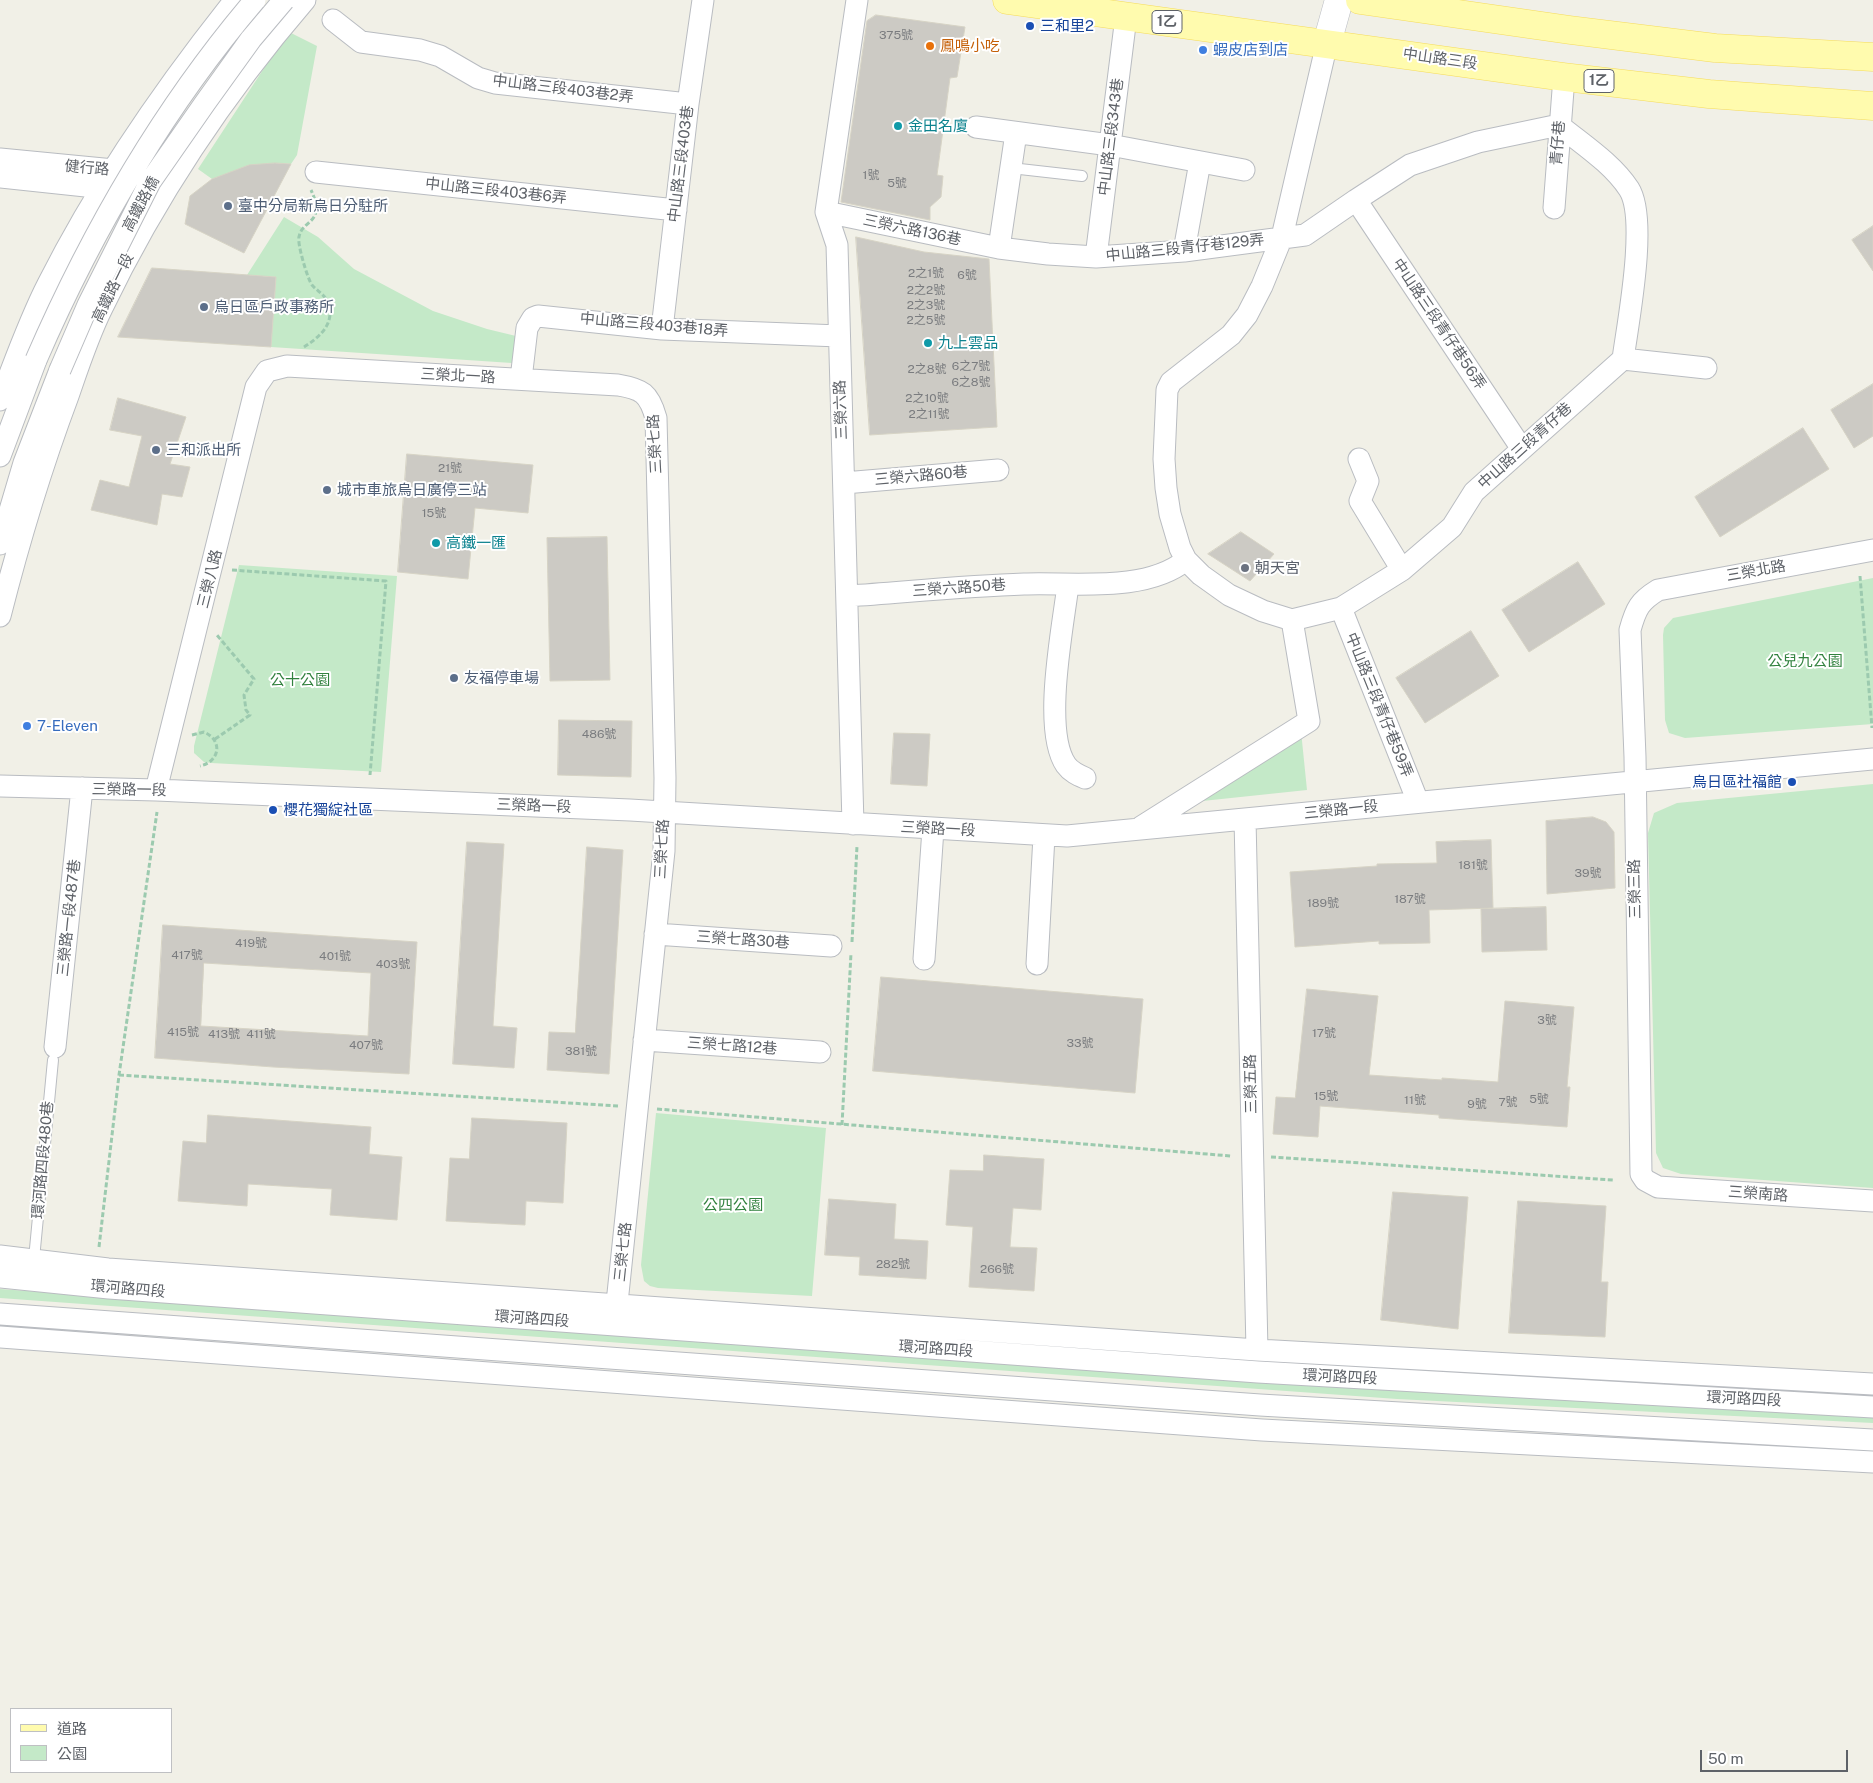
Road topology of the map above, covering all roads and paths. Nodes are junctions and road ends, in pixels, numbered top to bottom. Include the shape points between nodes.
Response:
1 (235, 0) edge
2 (255, 0) edge
3 (284, 0) edge
4 (305, 0) edge
5 (703, 0) edge
6 (857, 0) edge
7 (1008, 0) edge
8 (1338, 0) edge
9 (1360, 0) edge
10 (1126, 17) junction
11 (333, 20) dead end
12 (1327, 43) junction
13 (1873, 57) edge
14 (1564, 77) junction
15 (688, 104) junction
16 (1873, 106) edge
17 (1558, 125) junction
18 (976, 127) dead end
19 (1016, 133) junction
20 (1110, 145) junction
21 (0, 159) edge
22 (1200, 162) junction
23 (1011, 168) junction
24 (1244, 170) dead end
25 (316, 172) joint
26 (0, 176) edge
27 (174, 176) junction
28 (1082, 176) dead end
29 (106, 179) junction
30 (162, 195) junction
31 (1356, 200) junction
32 (1554, 208) dead end
33 (676, 210) junction
34 (826, 212) junction
35 (1282, 237) junction
36 (999, 248) junction
37 (1184, 251) junction
38 (1096, 257) junction
39 (662, 329) junction
40 (838, 336) junction
41 (301, 349) dead end
42 (1623, 359) junction
43 (1706, 368) dead end
44 (267, 371) joint
45 (521, 379) junction
46 (647, 395) joint
47 (0, 400) edge
48 (1522, 449) junction
49 (0, 456) edge
50 (1359, 459) dead end
51 (998, 470) dead end
52 (844, 483) junction
53 (0, 544) edge
54 (1873, 550) edge
55 (1186, 560) junction
56 (232, 570) dead end
57 (1402, 570) junction
58 (1860, 576) dead end
59 (1068, 585) junction
60 (849, 596) junction
61 (1642, 600) joint
62 (1341, 608) junction
63 (0, 616) edge
64 (1292, 620) junction
65 (216, 634) dead end
66 (1872, 728) edge
67 (192, 736) dead end
68 (215, 739) junction
69 (1873, 759) edge
70 (200, 766) dead end
71 (370, 776) dead end
72 (1085, 778) dead end
73 (1634, 782) junction
74 (0, 786) edge
75 (82, 788) junction
76 (156, 790) junction
77 (1418, 802) junction
78 (157, 812) dead end
79 (664, 812) junction
80 (1245, 819) junction
81 (853, 824) junction
82 (933, 829) junction
83 (1136, 830) junction
84 (1044, 836) junction
85 (857, 846) dead end
86 (655, 934) junction
87 (832, 946) dead end
88 (924, 958) dead end
89 (1038, 964) dead end
90 (644, 1040) junction
91 (820, 1052) dead end
92 (54, 1054) joint
93 (119, 1075) junction
94 (621, 1106) dead end
95 (651, 1108) dead end
96 (842, 1125) junction
97 (1232, 1156) dead end
98 (1268, 1157) dead end
99 (1613, 1180) dead end
100 (1645, 1180) joint
101 (1873, 1201) edge
102 (99, 1248) dead end
103 (0, 1256) edge
104 (34, 1259) junction
105 (0, 1277) edge
106 (618, 1303) junction
107 (0, 1314) edge
108 (0, 1337) edge
109 (1256, 1350) junction
110 (1873, 1384) edge
111 (1873, 1407) edge
112 (1873, 1440) edge
113 (1873, 1462) edge

1 - 29 street via 171,84
2 - 49 street, 高鐵路橋, bridge via 184,91 126,179 65,294
3 - 53 street, 高鐵路橋, bridge via 204,103 150,182 88,305 60,370 24,463
4 - 27 street, 高鐵路一段 via 262,50
5 - 15 street, 中山路三段403巷
6 - 34 street, 三榮六路
7 - 10 main road, 中山路三段 / 1乙
8 - 12 main road
9 - 13 main road via 1715,48
10 - 12 main road, 中山路三段 / 1乙
10 - 20 street, 中山路三段343巷
11 - 15 street, 中山路三段403巷2弄 via 361,42 440,56 478,78 495,83
12 - 14 main road, 中山路三段 / 1乙
12 - 35 street
14 - 16 main road, 中山路三段 / 1乙 via 1708,94
14 - 17 street, 青仔巷
15 - 33 street, 中山路三段403巷
17 - 31 street via 1478,142 1410,166
17 - 32 street, 青仔巷
17 - 42 street via 1600,158 1630,190 1638,220
18 - 19 street
19 - 20 street
19 - 23 street
20 - 22 street
20 - 38 street, 中山路三段343巷
21 - 29 street, 健行路
22 - 24 street
22 - 37 street
23 - 28 lane
23 - 36 street
25 - 33 street, 中山路三段403巷6弄
25 - 41 path via 310,179 316,208 314,218 302,230 299,245 311,284 327,300 330,320 324,331
26 - 29 street, 健行路
27 - 29 street, 健行路
27 - 30 street, 高鐵路一段
29 - 30 street, 健行路
29 - 47 street via 47,285
30 - 63 street, 高鐵路一段 via 101,310 75,375 40,470
31 - 35 street via 1306,235
31 - 48 street, 中山路三段青仔巷56弄
33 - 39 street, 中山路三段403巷
34 - 36 street, 三榮六路136巷
34 - 40 street, 三榮六路 via 838,246
35 - 37 street, 中山路三段青仔巷129弄
35 - 55 street via 1247,315 1231,335 1171,382 1167,390 1166,488 1170,514
36 - 38 street, 中山路三段青仔巷129弄
37 - 38 street, 中山路三段青仔巷129弄
39 - 40 street, 中山路三段403巷18弄
39 - 45 street, 中山路三段403巷18弄 via 538,316 527,328
40 - 52 street, 三榮六路
42 - 43 street
42 - 48 street, 中山路三段青仔巷
44 - 45 street, 三榮北一路 via 287,366
44 - 76 street, 三榮八路 via 256,387
45 - 46 street, 三榮北一路 via 634,387
46 - 79 street, 三榮七路 via 656,418
48 - 57 street, 中山路三段青仔巷 via 1474,492 1452,527
50 - 57 street via 1368,481 1360,501
51 - 52 street, 三榮六路60巷
52 - 60 street, 三榮六路
54 - 61 street, 三榮北路 via 1679,584 1658,590
55 - 59 street, 三榮六路50巷 via 1162,575 1091,586
55 - 64 street via 1229,595
56 - 71 path via 386,581
57 - 62 street, 中山路三段青仔巷
58 - 66 path
59 - 60 street, 三榮六路50巷 via 1026,584
59 - 72 street via 1055,706 1065,764 1072,772
60 - 81 street, 三榮六路
61 - 73 street, 三榮三路 via 1630,630
62 - 64 street, 中山路三段青仔巷
62 - 77 street, 中山路三段青仔巷59弄
64 - 83 street via 1309,721
65 - 68 path via 254,679 244,695 250,715
67 - 68 path via 204,732
68 - 70 path via 217,753 214,759
69 - 73 street, 三榮路一段
73 - 77 street, 三榮路一段
73 - 100 street, 三榮三路 via 1640,1166
74 - 75 street, 三榮路一段
75 - 76 street, 三榮路一段
75 - 92 street, 三榮路一段487巷
76 - 79 street, 三榮路一段
77 - 80 street, 三榮路一段
78 - 93 path
79 - 81 street, 三榮路一段
79 - 86 street, 三榮七路 via 664,851
80 - 83 street, 三榮路一段
80 - 109 street, 三榮五路
81 - 82 street, 三榮路一段
82 - 84 street, 三榮路一段
82 - 88 street
83 - 84 street, 三榮路一段
84 - 89 street
85 - 96 path
86 - 87 street, 三榮七路30巷
86 - 90 street, 三榮七路
90 - 91 street, 三榮七路12巷
90 - 106 street, 三榮七路
92 - 104 lane, 環河路四段480巷
93 - 94 path
93 - 102 path
95 - 96 path
96 - 97 path
98 - 99 path
100 - 101 street, 三榮南路 via 1658,1187
103 - 104 street, 環河路四段
104 - 106 street, 環河路四段 via 108,1269
105 - 111 street, 環河路四段 via 128,1290 1258,1372
106 - 109 street, 環河路四段
107 - 112 street via 1260,1405
108 - 113 street via 1262,1430
109 - 110 street, 環河路四段

